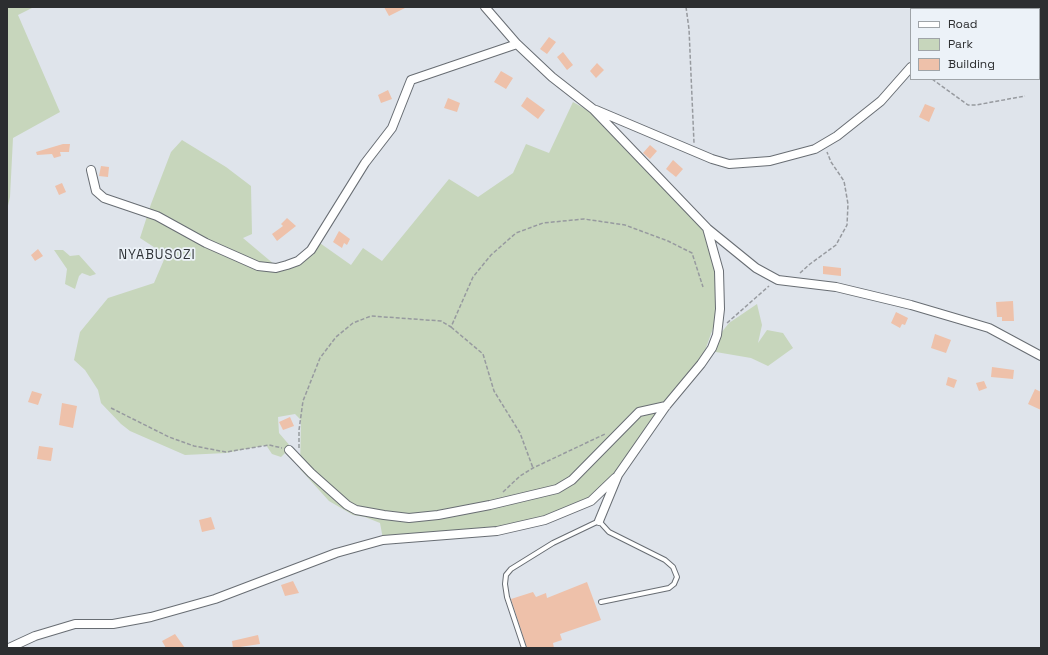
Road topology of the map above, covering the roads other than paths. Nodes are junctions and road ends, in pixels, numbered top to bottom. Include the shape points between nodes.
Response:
1 (485, 7) edge
2 (517, 44) junction
3 (910, 68) edge
4 (593, 109) junction
5 (91, 170) dead end
6 (707, 228) junction
7 (1041, 356) edge
8 (666, 406) junction
9 (289, 450) road end
10 (618, 475) junction
11 (598, 521) junction
12 (601, 602) dead end
13 (9, 648) edge
14 (524, 648) edge

1 - 2 street
2 - 4 street via 552,77
2 - 5 street via 410,80 392,128 365,163 310,251 287,265 276,268 258,266 206,243 157,216 104,198 96,191
3 - 4 street via 881,101 824,144 792,156 750,164 729,164 696,153
4 - 6 street
6 - 7 street via 756,268 778,280 836,287 911,305 988,328
6 - 8 street via 720,279 717,335 701,364
8 - 9 street via 639,412 572,480 562,486 490,505 438,515 409,518 364,512 347,505
8 - 10 street
10 - 11 street
10 - 13 street via 591,501 545,520 496,531 383,540 336,552 215,598 165,613 113,624 75,624 35,636
11 - 12 lane via 609,532 665,560 673,567 677,577 669,588
11 - 14 lane via 553,543 511,569 506,576 507,597

